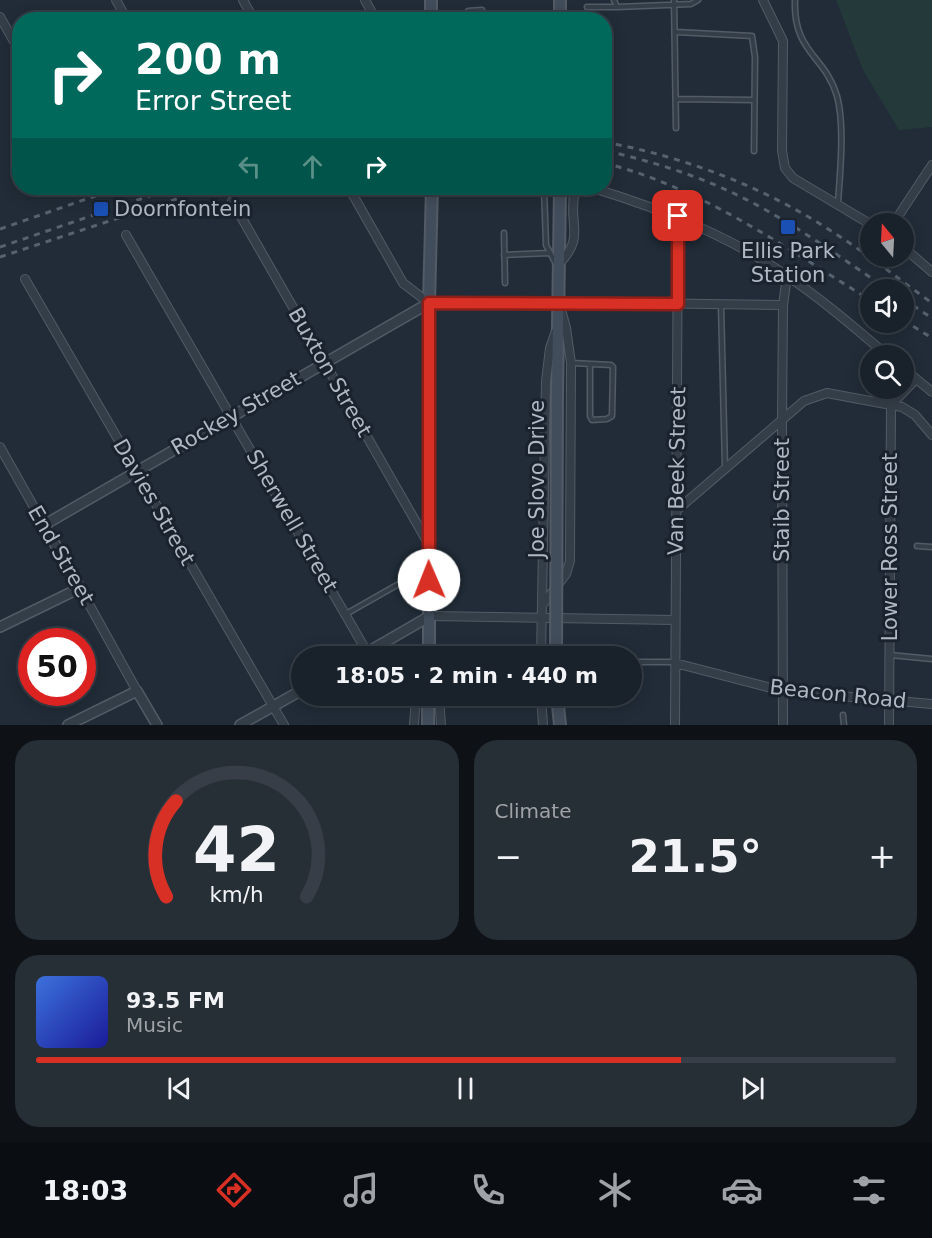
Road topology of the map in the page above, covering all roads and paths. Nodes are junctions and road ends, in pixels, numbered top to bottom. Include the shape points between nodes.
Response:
1 (614, 0) edge
2 (698, 0) edge
3 (763, 0) edge
4 (795, 0) edge
5 (674, 2) edge
6 (587, 7) dead end
7 (616, 7) junction
8 (468, 12) edge
9 (482, 12) edge
10 (0, 17) edge
11 (676, 32) junction
12 (12, 38) edge
13 (676, 99) junction
14 (754, 100) junction
15 (676, 128) dead end
16 (754, 151) dead end
17 (932, 165) edge
18 (612, 194) edge
19 (353, 195) edge
20 (432, 195) edge
21 (544, 195) edge
22 (560, 195) edge
23 (574, 195) edge
24 (232, 201) dead end
25 (838, 203) junction
26 (900, 213) edge
27 (678, 216) junction
28 (860, 217) edge
29 (504, 233) dead end
30 (126, 235) dead end
31 (549, 253) junction
32 (504, 255) junction
33 (914, 256) edge
34 (557, 265) junction
35 (932, 272) edge
36 (787, 276) junction
37 (25, 279) dead end
38 (505, 283) dead end
39 (559, 302) junction
40 (429, 303) junction
41 (678, 304) junction
42 (721, 305) junction
43 (783, 305) junction
44 (558, 324) junction
45 (874, 345) edge
46 (324, 362) junction
47 (571, 363) junction
48 (590, 364) junction
49 (916, 379) joint
50 (932, 392) edge
51 (891, 405) junction
52 (232, 416) junction
53 (782, 420) junction
54 (932, 435) edge
55 (0, 447) edge
56 (725, 468) junction
57 (136, 471) junction
58 (677, 510) junction
59 (44, 525) junction
60 (428, 543) junction
61 (917, 546) dead end
62 (932, 547) edge
63 (397, 585) dead end
64 (80, 588) junction
65 (544, 603) junction
66 (346, 615) junction
67 (430, 616) junction
68 (544, 618) junction
69 (675, 620) junction
70 (0, 627) edge
71 (359, 646) edge
72 (378, 646) edge
73 (429, 646) edge
74 (542, 646) edge
75 (556, 646) edge
76 (889, 655) junction
77 (932, 659) edge
78 (642, 662) edge
79 (675, 663) junction
80 (137, 691) junction
81 (783, 691) junction
82 (291, 696) edge
83 (889, 699) junction
84 (932, 704) edge
85 (273, 706) junction
86 (415, 706) edge
87 (440, 706) edge
88 (542, 706) edge
89 (558, 706) edge
90 (843, 716) dead end
91 (68, 725) edge
92 (157, 725) edge
93 (240, 725) edge
94 (284, 725) edge
95 (414, 725) edge
96 (441, 725) edge
97 (543, 725) edge
98 (560, 725) edge
99 (675, 725) edge
100 (783, 725) edge
101 (844, 725) edge
102 (889, 725) edge

1 - 7 lane
2 - 5 lane via 691,4
3 - 25 street via 783,41 785,168 793,178
4 - 25 lane via 799,35 837,96
5 - 7 lane
5 - 11 lane
6 - 7 lane
8 - 9 lane
10 - 12 street
11 - 13 lane
11 - 14 lane via 752,36
13 - 14 lane
13 - 15 lane
14 - 16 lane
17 - 26 street
18 - 27 street
19 - 40 street via 403,283
20 - 40 main road
21 - 31 lane
22 - 34 main road, Joe Slovo Drive
23 - 34 street via 574,244
24 - 46 street, Buxton Street
25 - 28 street
27 - 36 street
27 - 41 street, Van Beek Street
29 - 32 lane
30 - 52 street, Sherwell Street
31 - 32 lane
31 - 34 lane
32 - 38 lane
33 - 35 street
34 - 39 main road, Joe Slovo Drive
36 - 43 street, Staib Street
36 - 45 street
37 - 57 street, Davies Street
39 - 40 street
39 - 41 street
39 - 44 main road, Joe Slovo Drive
39 - 47 street
40 - 46 street, Rockey Street
40 - 60 main road
41 - 42 street
41 - 58 street, Van Beek Street
42 - 43 street
42 - 56 lane
43 - 53 street, Staib Street
44 - 65 street via 546,381
44 - 75 main road, Joe Slovo Drive, bridge
46 - 52 street, Rockey Street
46 - 60 street, Buxton Street
47 - 48 lane
47 - 65 street via 570,561 566,574
48 - 48 lane via 590,416 592,420 607,419 612,416 614,369 611,365
49 - 50 street
49 - 51 street
51 - 53 street via 819,393
51 - 54 street via 911,411
51 - 76 street, Lower Ross Street
52 - 57 street, Rockey Street
52 - 66 street, Sherwell Street
53 - 56 street
53 - 81 street, Staib Street
55 - 59 street, End Street
56 - 58 street
57 - 59 street, Rockey Street
57 - 85 street, Davies Street
58 - 69 street, Van Beek Street
59 - 64 street, End Street
60 - 67 main road
61 - 62 lane
63 - 66 lane
64 - 70 street
64 - 80 street, End Street
65 - 68 street
66 - 71 street, Sherwell Street
67 - 68 street
67 - 72 street
67 - 73 main road
68 - 69 street
68 - 74 street
69 - 79 street, Van Beek Street
76 - 77 lane
76 - 83 street, Lower Ross Street
78 - 79 lane
79 - 81 street, Beacon Road
79 - 99 street, Van Beek Street
80 - 91 street
80 - 92 street, End Street
81 - 83 street, Beacon Road
81 - 100 street, Staib Street
82 - 85 street
83 - 84 street, Beacon Road
83 - 102 street, Lower Ross Street
85 - 93 street
85 - 94 street, Davies Street
86 - 95 street
87 - 96 street
88 - 97 street
89 - 98 main road
90 - 101 lane

